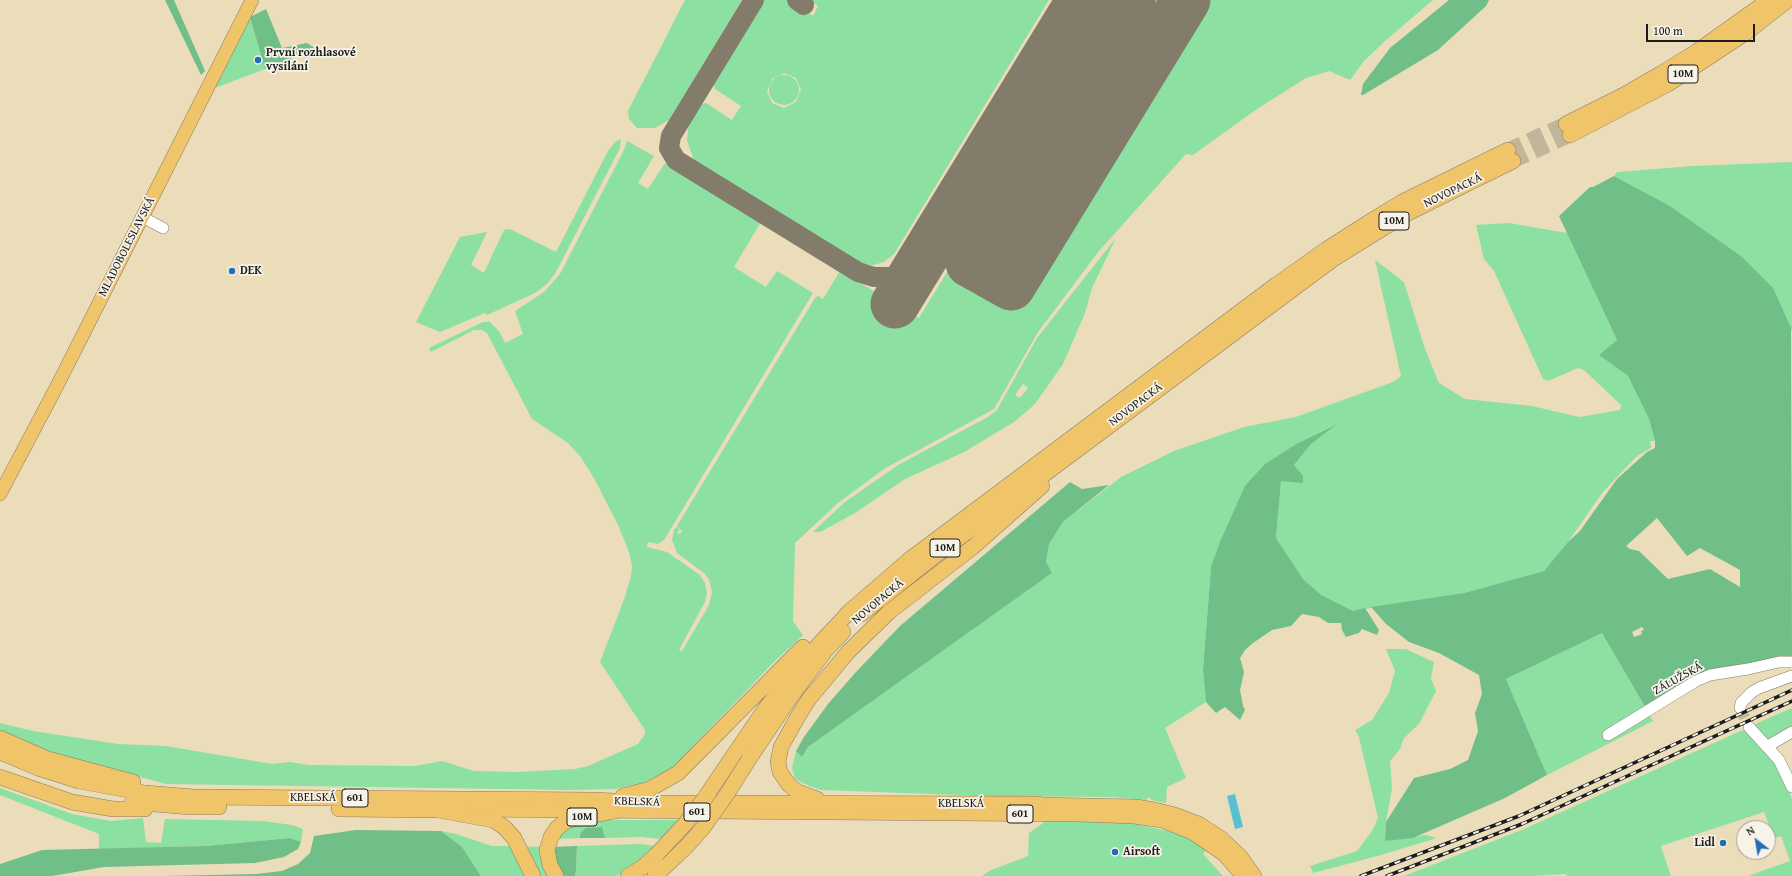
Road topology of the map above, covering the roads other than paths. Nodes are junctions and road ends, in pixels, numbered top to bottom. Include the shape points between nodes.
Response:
1 (252, 0) edge
2 (1769, 0) edge
3 (1788, 0) edge
4 (142, 217) junction
5 (163, 228) dead end
6 (1116, 420) junction
7 (1, 488) edge
8 (878, 586) junction
9 (1792, 662) edge
10 (1792, 676) edge
11 (1740, 708) dead end
12 (1749, 727) tunnel mouth
13 (1792, 732) edge
14 (1608, 735) dead end
15 (0, 738) edge
16 (1768, 746) junction
17 (0, 752) edge
18 (0, 763) edge
19 (0, 777) edge
20 (1792, 787) edge
21 (593, 800) junction
22 (192, 802) junction
23 (849, 803) junction
24 (1039, 804) joint
25 (438, 810) junction
26 (615, 811) junction
27 (533, 876) edge
28 (556, 876) edge
29 (628, 876) edge
30 (655, 876) edge
31 (1242, 876) edge
32 (1255, 876) edge

1 - 4 main road, MLADOBOLESLAVSKÁ
2 - 3 highway, 10M via 1696,52 1568,130 1668,84 1747,32
4 - 5 street
4 - 7 main road, MLADOBOLESLAVSKÁ
6 - 8 highway, NOVOPACKÁ / 10M via 1284,295 1372,234 1511,156 1402,202 1327,249 950,529
6 - 23 highway, 10M via 988,535 884,617 836,665 809,699 781,747 778,762 780,772 789,785 805,795 824,801
6 - 30 highway, NOVOPACKÁ / 10M, bridge via 936,555 852,623 826,650 792,695 702,828
8 - 21 highway, 10M via 832,621 672,778 636,794
8 - 29 highway, 10M, bridge via 820,642 784,683 685,824 654,857
9 - 14 street, ZÁLUŽSKÁ via 1779,662 1710,675
10 - 11 street via 1752,692 1741,703
12 - 16 street
13 - 16 street
15 - 22 highway via 67,765
16 - 20 street via 1779,760
17 - 22 highway, KBELSKÁ / 601 via 79,781
18 - 22 highway, KBELSKÁ / 601 via 34,778 100,796 151,804
19 - 22 highway via 59,799 127,810
21 - 22 highway, KBELSKÁ / 601
21 - 23 highway, KBELSKÁ / 601 via 658,803
22 - 25 highway, KBELSKÁ / 601
23 - 24 highway, KBELSKÁ / 601
24 - 32 main road, KBELSKÁ / 601 via 1129,806 1155,808 1175,814 1198,823 1222,838 1241,856
25 - 26 main road, KBELSKÁ / 601
25 - 27 highway via 486,818 499,824 520,847
26 - 28 highway, 10M via 573,819 561,824 553,832 547,855
26 - 31 main road, KBELSKÁ / 601 via 1080,815 1144,818 1171,824 1203,839 1224,855

